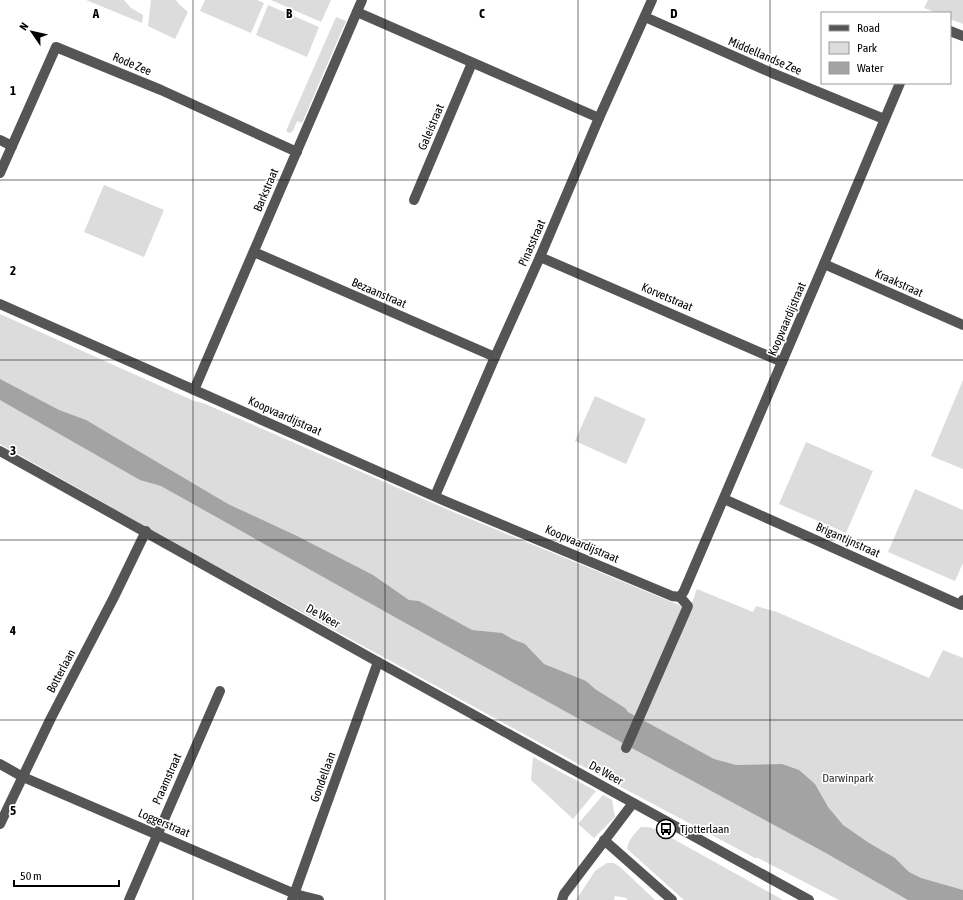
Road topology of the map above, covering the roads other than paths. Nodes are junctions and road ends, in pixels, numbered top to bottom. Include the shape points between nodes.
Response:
1 (362, 0) edge
2 (652, 0) edge
3 (357, 12) junction
4 (645, 17) junction
5 (951, 31) edge
6 (963, 36) edge
7 (472, 63) junction
8 (900, 84) edge
9 (599, 118) junction
10 (884, 119) junction
11 (0, 140) edge
12 (12, 146) junction
13 (297, 152) junction
14 (0, 173) edge
15 (414, 200) dead end
16 (254, 252) junction
17 (540, 257) junction
18 (824, 264) junction
19 (0, 304) edge
20 (963, 325) edge
21 (495, 357) junction
22 (782, 362) junction
23 (194, 390) junction
24 (0, 450) edge
25 (435, 496) junction
26 (724, 499) junction
27 (146, 531) junction
28 (680, 597) junction
29 (962, 603) edge
30 (378, 662) junction
31 (220, 691) dead end
32 (626, 748) dead end
33 (0, 764) edge
34 (23, 777) junction
35 (633, 803) junction
36 (0, 824) edge
37 (157, 835) junction
38 (604, 840) junction
39 (293, 897) edge
40 (129, 900) edge
41 (319, 900) edge
42 (562, 900) edge
43 (672, 900) edge
44 (809, 900) edge

1 - 3 street, Barkstraat
2 - 4 street, Pinasstraat
3 - 7 street
3 - 13 street, Barkstraat
4 - 9 street, Pinasstraat
4 - 10 street, Middellandse Zee
5 - 6 street
7 - 9 street
7 - 15 street, Galeistraat
8 - 10 street
9 - 17 street, Pinasstraat
10 - 18 street, Koopvaardijstraat
11 - 12 street
12 - 13 street, Rode Zee via 56,46
12 - 14 street, Rode Zee
13 - 16 street, Barkstraat
16 - 21 street, Bezaanstraat
16 - 23 street, Barkstraat
17 - 21 street, Pinasstraat
17 - 22 street, Korvetstraat
18 - 20 street, Kraakstraat
18 - 22 street, Koopvaardijstraat
19 - 23 street, Koopvaardijstraat
21 - 25 street, Pinasstraat
22 - 26 street, Koopvaardijstraat
23 - 25 street, Koopvaardijstraat
24 - 27 street, De Weer
25 - 28 street, Koopvaardijstraat via 672,596
26 - 28 street, Koopvaardijstraat
26 - 29 street, Brigantijnstraat
27 - 30 street, De Weer
27 - 34 street, Botterlaan
28 - 32 street via 688,606
30 - 35 street, De Weer
30 - 39 street, Gondellaan
31 - 37 street, Praamstraat
33 - 34 street, Loggerstraat
34 - 36 street, Botterlaan
34 - 37 street, Loggerstraat
35 - 38 street
35 - 44 street, De Weer
37 - 39 street, Loggerstraat
37 - 40 street, Praamstraat
38 - 42 street
38 - 43 street
39 - 41 street, Loggerstraat

